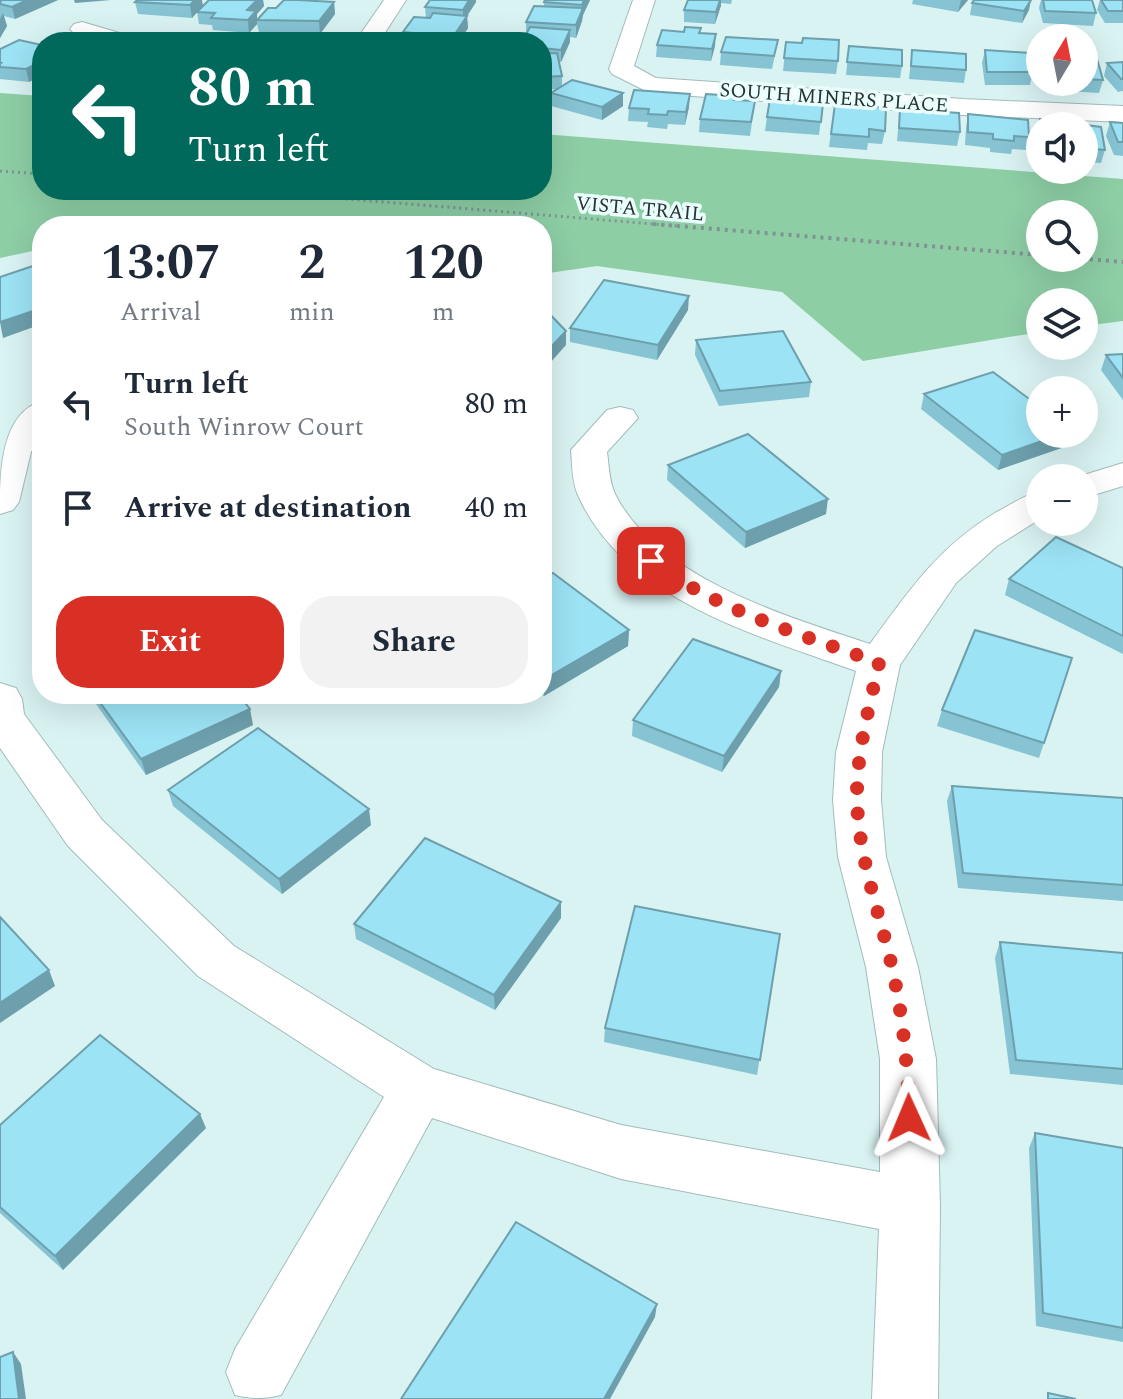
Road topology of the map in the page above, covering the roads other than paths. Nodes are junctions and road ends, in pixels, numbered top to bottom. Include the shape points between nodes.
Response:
1 (395, 0) edge
2 (644, 0) edge
3 (82, 29) dead end
4 (92, 32) edge
5 (374, 32) edge
6 (1123, 114) edge
7 (620, 418) dead end
8 (32, 420) edge
9 (1123, 474) edge
10 (1098, 482) edge
11 (0, 502) edge
12 (1026, 511) edge
13 (879, 663) junction
14 (0, 699) edge
15 (419, 1089) junction
16 (910, 1206) junction
17 (258, 1372) dead end
18 (905, 1399) edge

1 - 5 street
2 - 6 street, SOUTH MINERS PLACE via 621,69 650,85
3 - 4 street
7 - 13 street via 589,450 596,493 631,547 670,576 751,617
8 - 11 street via 6,463
9 - 10 street
12 - 13 street via 983,537 942,574
13 - 16 street via 859,752 857,800 862,857 892,967 908,1059
14 - 15 street via 2,717 85,833 216,961
15 - 16 street via 621,1152
15 - 17 street
16 - 18 street

